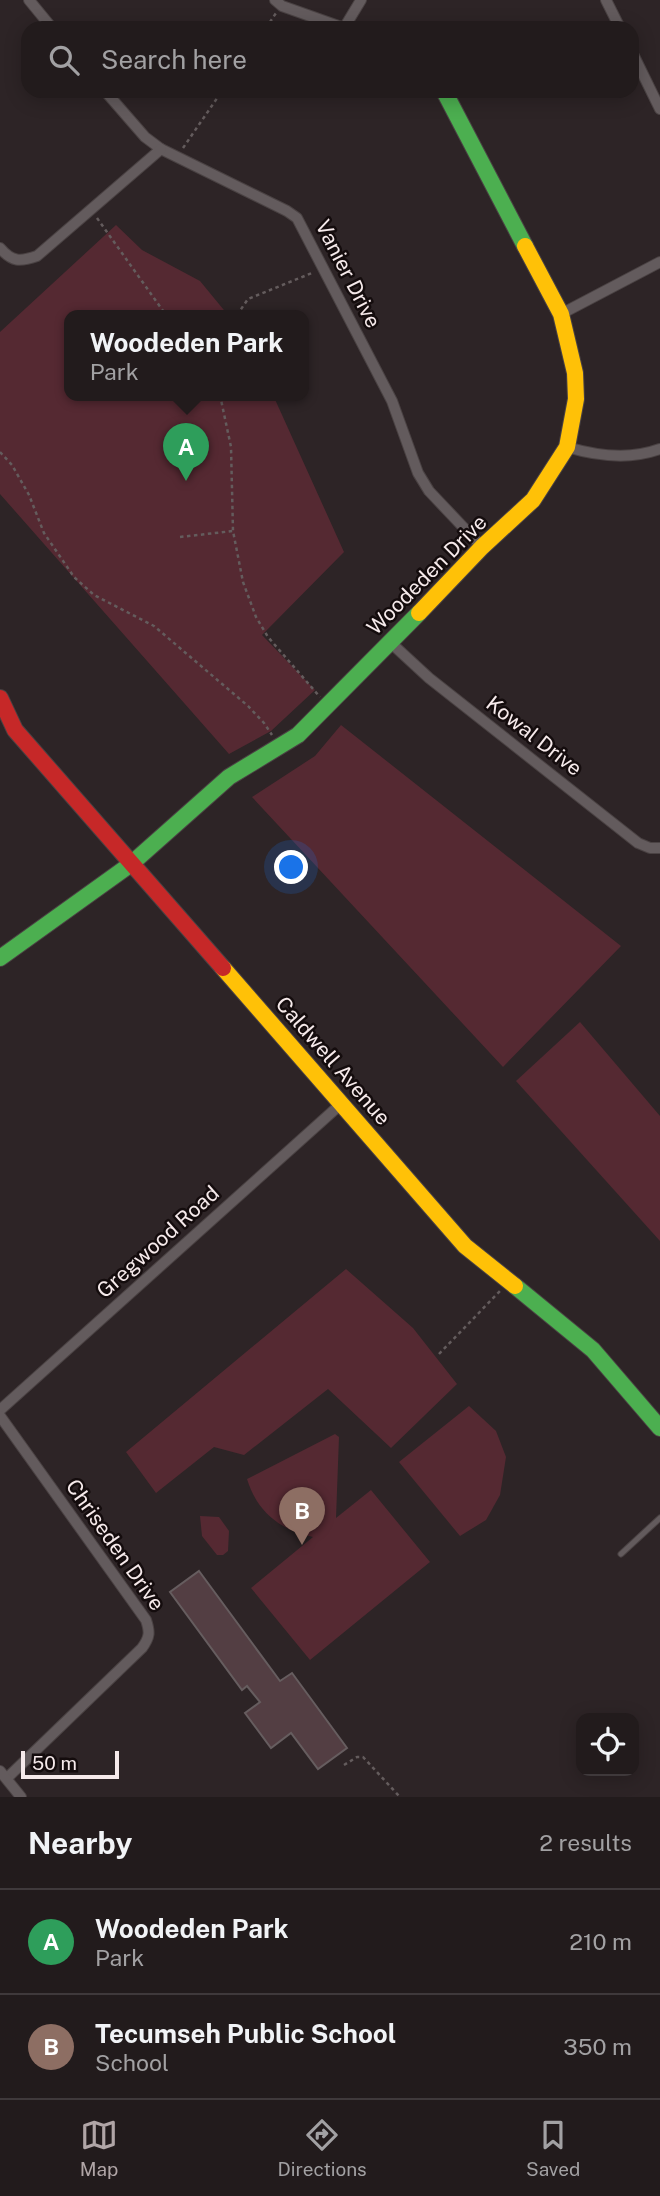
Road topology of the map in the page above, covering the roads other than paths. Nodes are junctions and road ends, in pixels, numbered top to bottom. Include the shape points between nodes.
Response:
1 (29, 0) edge
2 (361, 0) edge
3 (606, 0) edge
4 (278, 3) edge
5 (46, 21) edge
6 (326, 21) edge
7 (348, 21) edge
8 (616, 21) edge
9 (639, 66) edge
10 (111, 98) edge
11 (448, 98) edge
12 (660, 109) edge
13 (161, 149) junction
14 (0, 248) edge
15 (660, 262) edge
16 (561, 314) junction
17 (567, 447) junction
18 (660, 449) edge
19 (482, 547) junction
20 (390, 642) junction
21 (0, 698) edge
22 (660, 848) edge
23 (131, 864) junction
24 (0, 958) edge
25 (342, 1103) junction
26 (0, 1410) edge
27 (0, 1416) edge
28 (660, 1428) edge
29 (660, 1518) edge
30 (621, 1554) dead end
31 (3, 1774) edge
32 (21, 1797) edge

1 - 5 street
2 - 7 street
3 - 8 street
4 - 6 street
9 - 12 street
10 - 13 street, Vanier Drive
11 - 16 street, Woodeden Drive
13 - 14 street via 37,256 13,260
13 - 19 street, Vanier Drive via 297,218 392,401 418,472 429,491
15 - 16 street
16 - 17 street, Woodeden Drive via 575,373 576,399
17 - 18 street via 611,456
17 - 19 street, Woodeden Drive via 533,500
19 - 20 street, Woodeden Drive
20 - 22 street, Kowal Drive via 638,843
20 - 23 street, Woodeden Drive via 298,735 229,778
21 - 23 street, Caldwell Avenue via 15,730
23 - 24 street, Woodeden Drive
23 - 25 street, Caldwell Avenue
25 - 26 street, Gregwood Road
25 - 28 street, Caldwell Avenue via 465,1246 593,1350
27 - 31 street, Chriseden Drive via 149,1629 142,1648
29 - 30 lane
31 - 32 street

